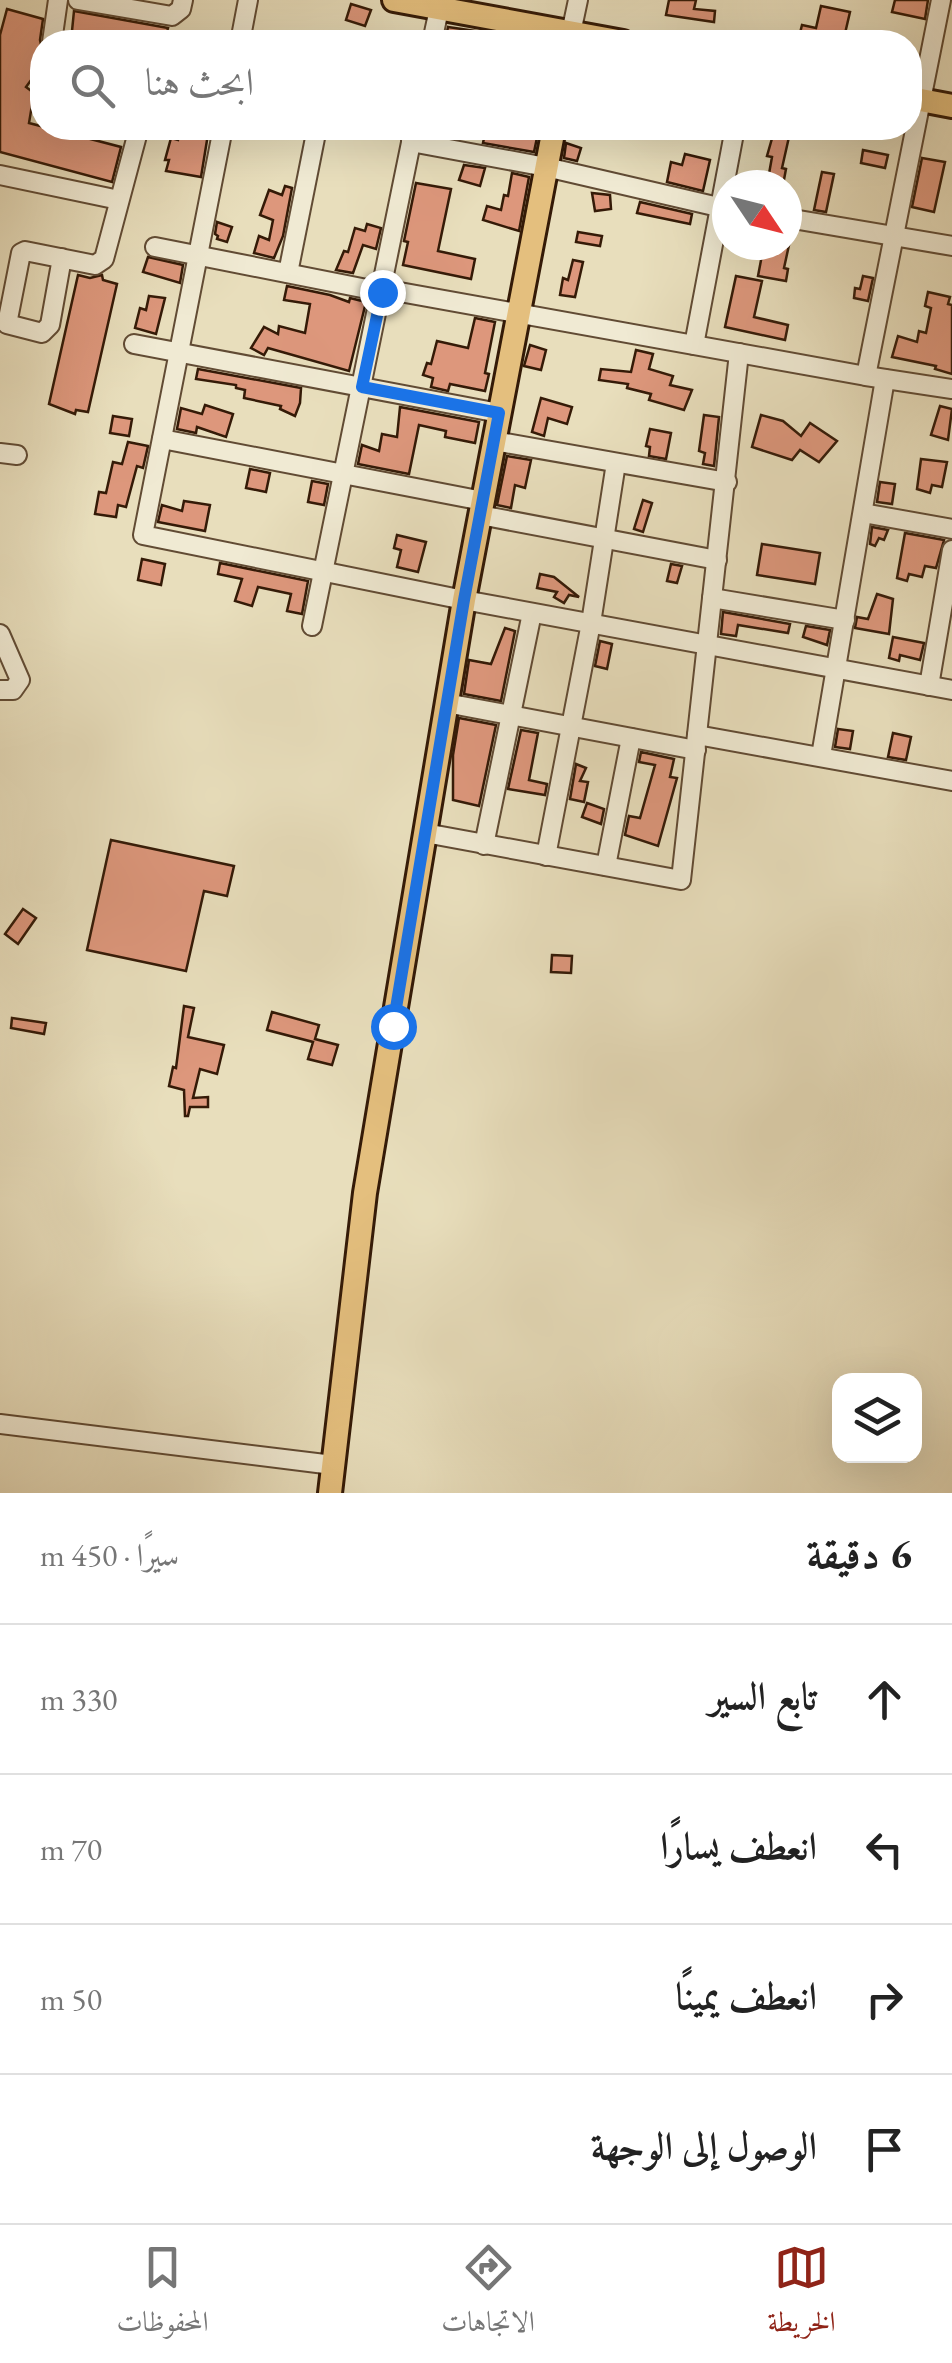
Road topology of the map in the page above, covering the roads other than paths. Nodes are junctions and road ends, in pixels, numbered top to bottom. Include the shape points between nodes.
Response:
1 (58, 0) edge
2 (78, 0) edge
3 (183, 0) edge
4 (248, 0) edge
5 (394, 0) edge
6 (578, 0) edge
7 (941, 0) edge
8 (440, 4) edge
9 (54, 30) edge
10 (242, 30) edge
11 (435, 30) edge
12 (539, 30) edge
13 (572, 30) edge
14 (922, 72) edge
15 (922, 100) edge
16 (952, 106) edge
17 (135, 140) edge
18 (221, 140) edge
19 (316, 140) edge
20 (411, 140) edge
21 (433, 140) edge
22 (552, 140) edge
23 (733, 140) edge
24 (909, 140) edge
25 (546, 167) junction
26 (729, 170) edge
27 (0, 175) edge
28 (119, 200) junction
29 (712, 205) edge
30 (802, 220) edge
31 (896, 234) junction
32 (952, 246) edge
33 (155, 247) dead end
34 (198, 256) junction
35 (62, 258) junction
36 (713, 260) edge
37 (288, 274) junction
38 (382, 291) junction
39 (518, 312) junction
40 (134, 344) dead end
41 (694, 344) junction
42 (179, 352) junction
43 (740, 353) junction
44 (866, 376) junction
45 (885, 379) junction
46 (362, 387) junction
47 (952, 389) edge
48 (499, 413) junction
49 (162, 439) junction
50 (494, 440) junction
51 (616, 463) junction
52 (344, 476) junction
53 (727, 482) junction
54 (482, 508) junction
55 (863, 513) junction
56 (952, 529) edge
57 (604, 539) junction
58 (952, 550) edge
59 (718, 560) junction
60 (323, 572) junction
61 (712, 598) junction
62 (464, 600) junction
63 (532, 612) junction
64 (846, 620) junction
65 (591, 623) junction
66 (312, 626) dead end
67 (0, 634) edge
68 (707, 644) junction
69 (837, 668) junction
70 (929, 686) junction
71 (0, 690) edge
72 (952, 690) edge
73 (446, 703) junction
74 (510, 715) junction
75 (571, 726) junction
76 (631, 738) junction
77 (696, 743) junction
78 (820, 756) junction
79 (952, 781) edge
80 (425, 834) junction
81 (484, 844) junction
82 (546, 856) junction
83 (606, 866) junction
84 (0, 1424) edge
85 (333, 1465) junction
86 (330, 1493) edge

1 - 9 street
2 - 3 street via 172,16
4 - 10 street
5 - 8 main road
6 - 13 street
7 - 14 street
8 - 11 street
8 - 12 main road
15 - 16 main road
17 - 28 street
18 - 34 street
19 - 37 street
20 - 38 street
21 - 25 street
22 - 25 main road
23 - 26 street
24 - 31 street
25 - 29 street
25 - 39 main road
27 - 28 street
28 - 35 street via 101,262
30 - 31 street
31 - 32 street
31 - 44 street
33 - 34 street
34 - 37 street
34 - 42 street
35 - 35 street via 21,253 7,324 46,330
36 - 41 street
37 - 38 street
38 - 39 street
38 - 46 street
39 - 41 street
39 - 48 main road
40 - 42 street
41 - 43 street
42 - 46 street
42 - 49 street
43 - 44 street
43 - 53 street
44 - 45 street
45 - 47 street
45 - 55 street
46 - 48 street
46 - 52 street
48 - 50 main road
49 - 52 street
49 - 60 street via 143,535
50 - 51 street
50 - 54 main road
51 - 53 street
51 - 57 street
52 - 54 street
52 - 60 street
53 - 59 street
54 - 57 street
54 - 62 main road
55 - 56 street
55 - 64 street
57 - 59 street
57 - 65 street
58 - 70 street
59 - 61 street
60 - 62 street
60 - 66 street
61 - 64 street
61 - 68 street
62 - 63 street
62 - 73 main road
63 - 65 street
63 - 74 street
64 - 69 street
65 - 68 street
65 - 75 street
67 - 71 street via 20,680 13,690
68 - 69 street
68 - 77 street
69 - 70 street
69 - 78 street
70 - 72 street
73 - 74 street
73 - 80 main road
74 - 75 street
74 - 81 street
75 - 76 street
75 - 82 street
76 - 77 street
76 - 83 street
77 - 78 street
77 - 83 street via 681,880
78 - 79 street
80 - 81 street
80 - 85 main road via 365,1194
81 - 82 street
82 - 83 street
84 - 85 street
85 - 86 main road

